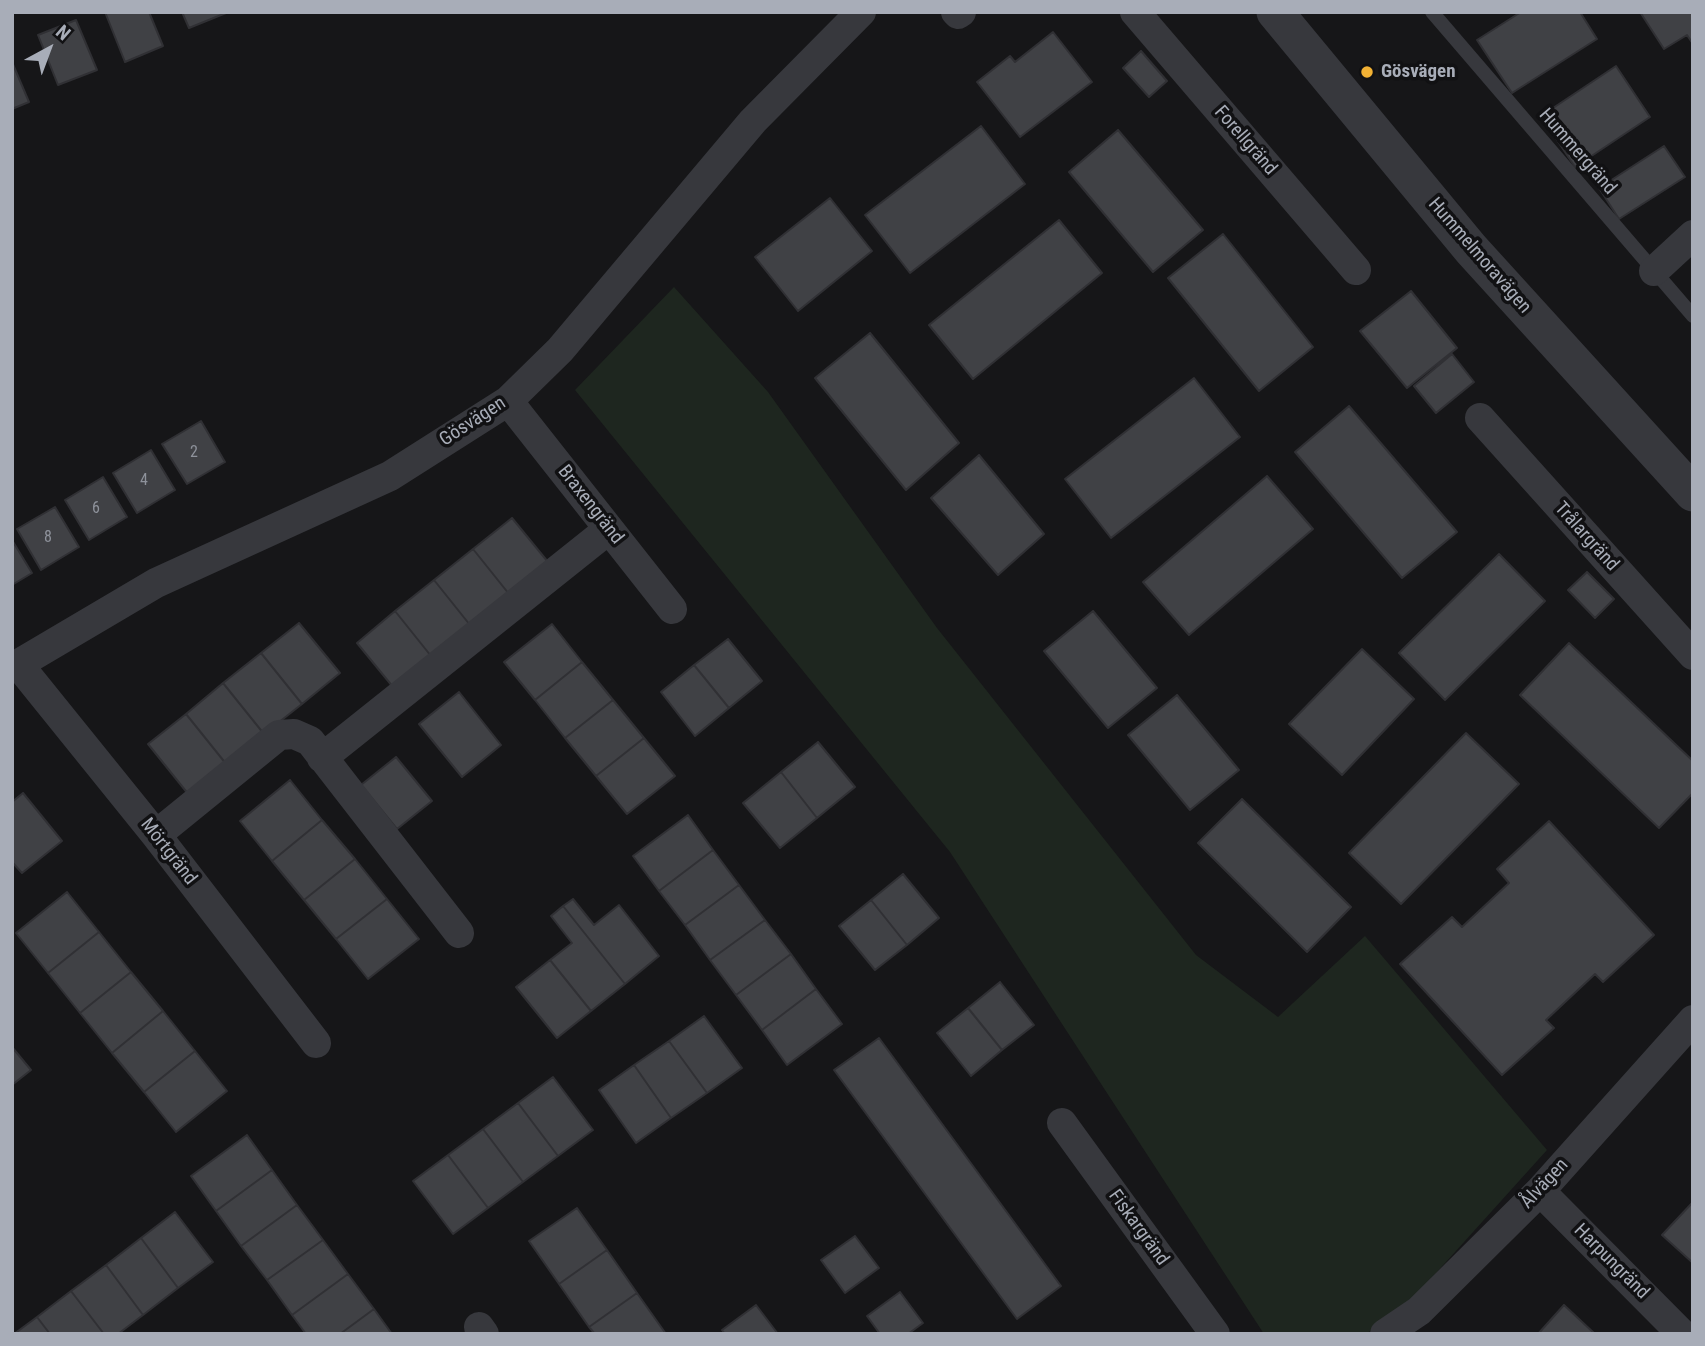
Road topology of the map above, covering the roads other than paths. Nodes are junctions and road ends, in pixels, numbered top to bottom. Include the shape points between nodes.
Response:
1 (861, 12) edge
2 (1135, 12) edge
3 (1275, 12) edge
4 (1432, 12) edge
5 (1693, 235) edge
6 (1356, 270) dead end
7 (1654, 271) junction
8 (1693, 316) edge
9 (508, 401) junction
10 (1480, 418) dead end
11 (1693, 493) edge
12 (609, 529) junction
13 (672, 609) dead end
14 (1693, 655) edge
15 (15, 666) edge
16 (322, 758) junction
17 (156, 835) junction
18 (459, 933) dead end
19 (1693, 1020) edge
20 (316, 1043) dead end
21 (1062, 1123) dead end
22 (1540, 1191) junction
23 (1215, 1334) edge
24 (1385, 1334) edge
25 (1682, 1334) edge

1 - 9 street, Gösvägen via 753,121 560,350
2 - 6 street, Forellgränd
3 - 11 street, Hummelmoravägen via 1471,249
4 - 7 lane, Hummergränd
5 - 7 street
7 - 8 lane, Hummergränd
9 - 12 street, Braxengränd
9 - 15 street, Gösvägen via 390,476 156,583
10 - 14 street, Trålargränd
12 - 13 street, Braxengränd
12 - 16 street
15 - 17 street, Mörtgränd
16 - 17 street via 310,741 294,734 279,735
16 - 18 street
17 - 20 street, Mörtgränd
19 - 22 street, Ålvägen
21 - 23 street, Fiskargränd
22 - 24 street, Ålvägen via 1419,1311
22 - 25 street, Harpungränd

